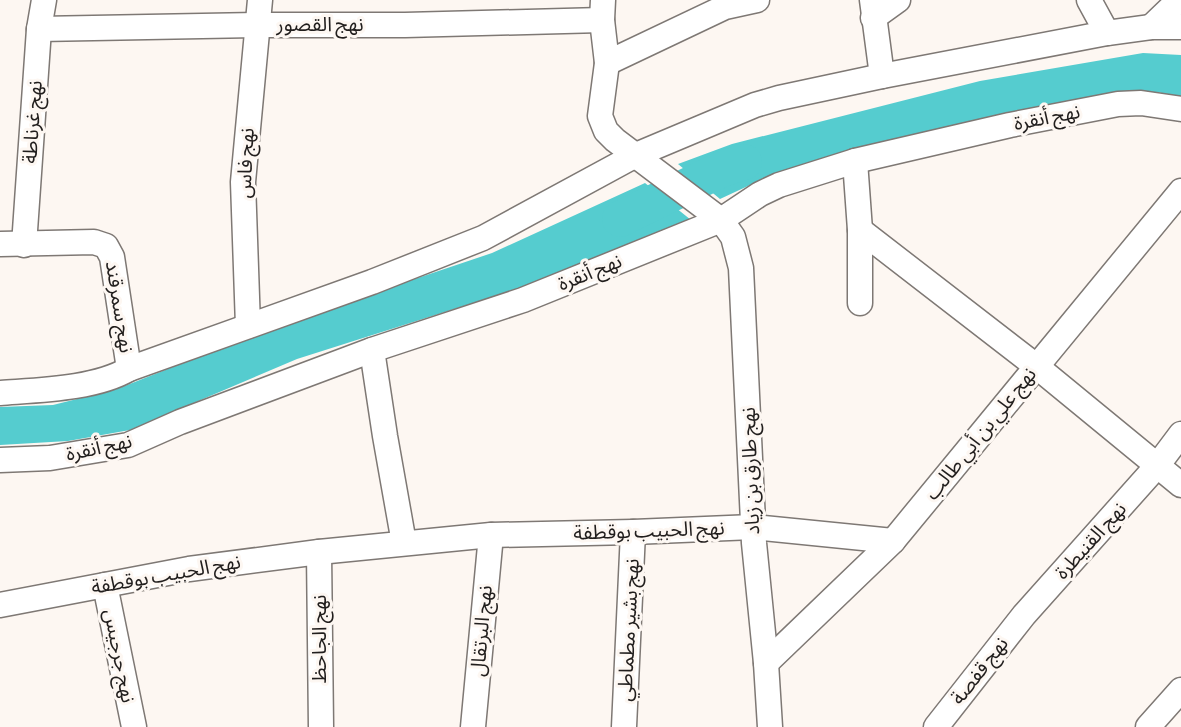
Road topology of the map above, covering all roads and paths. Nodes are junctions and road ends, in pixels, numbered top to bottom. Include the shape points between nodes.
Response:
1 (44, 0) edge
2 (260, 0) edge
3 (757, 0) edge
4 (898, 0) edge
5 (1089, 0) edge
6 (1179, 0) edge
7 (725, 4) edge
8 (873, 9) edge
9 (602, 10) edge
10 (257, 25) junction
11 (1151, 27) junction
12 (1181, 27) edge
13 (39, 29) junction
14 (1107, 33) junction
15 (607, 63) junction
16 (882, 76) junction
17 (1181, 109) edge
18 (636, 155) junction
19 (855, 161) junction
20 (1181, 191) edge
21 (712, 214) junction
22 (860, 230) junction
23 (0, 244) edge
24 (24, 245) junction
25 (860, 303) dead end
26 (248, 326) junction
27 (372, 350) junction
28 (1036, 366) junction
29 (129, 369) junction
30 (0, 393) edge
31 (1181, 434) edge
32 (0, 460) edge
33 (1157, 466) junction
34 (1181, 485) edge
35 (753, 527) junction
36 (633, 532) junction
37 (491, 534) junction
38 (893, 541) junction
39 (404, 543) junction
40 (319, 552) junction
41 (105, 585) junction
42 (0, 605) edge
43 (1024, 615) joint
44 (766, 663) junction
45 (1181, 690) edge
46 (134, 727) edge
47 (321, 727) edge
48 (473, 727) edge
49 (624, 727) edge
50 (770, 727) edge
51 (936, 727) edge
52 (1149, 727) edge

1 - 13 street, نهج غرناطة
2 - 10 street, نهج فاس
3 - 7 street
4 - 8 street
5 - 14 street
6 - 11 street
7 - 15 street
8 - 16 street
9 - 10 street, نهج القصور via 405,25
9 - 15 street
10 - 13 street, نهج القصور
10 - 26 street, نهج فاس via 243,182
11 - 12 street
11 - 14 street
13 - 24 street, نهج غرناطة
14 - 16 street
15 - 18 street via 600,116 606,131
16 - 18 street via 755,105
17 - 19 street, نهج أنقرة via 1118,104
18 - 21 street
18 - 26 street via 483,238
19 - 21 street, نهج أنقرة via 779,184
19 - 22 street
20 - 28 street, نهج علي بن أبي طالب
21 - 27 street, نهج أنقرة via 523,300
21 - 35 street, نهج طارق بن زياد via 733,237 741,268
22 - 25 street
22 - 28 street
23 - 24 street, نهج سمرقند
24 - 29 street, نهج سمرقند via 94,242 106,246 112,257
26 - 29 street
27 - 32 street, نهج أنقرة via 128,445 50,458
27 - 39 street
28 - 33 street
28 - 38 street, نهج علي بن أبي طالب
29 - 30 street via 117,376 56,389
31 - 33 street, نهج القنيطرة
33 - 34 street
33 - 43 street, نهج القنيطرة
35 - 36 street, نهج الحبيب بوقطفة
35 - 38 street, نهج الحبيب بوقطفة
35 - 44 street, نهج طارق بن زياد
36 - 37 street, نهج الحبيب بوقطفة
36 - 49 street, نهج بشير مطماطي
37 - 39 street, نهج الحبيب بوقطفة
37 - 48 street, نهج البرتقال
38 - 44 street, نهج علي بن أبي طالب
39 - 40 street, نهج الحبيب بوقطفة
40 - 41 street, نهج الحبيب بوقطفة via 189,568
40 - 47 street, نهج الجاحظ
41 - 42 street, نهج الحبيب بوقطفة
41 - 46 street, نهج جرجيس
43 - 51 street, نهج قفصة
44 - 50 street, نهج طارق بن زياد
45 - 52 street

